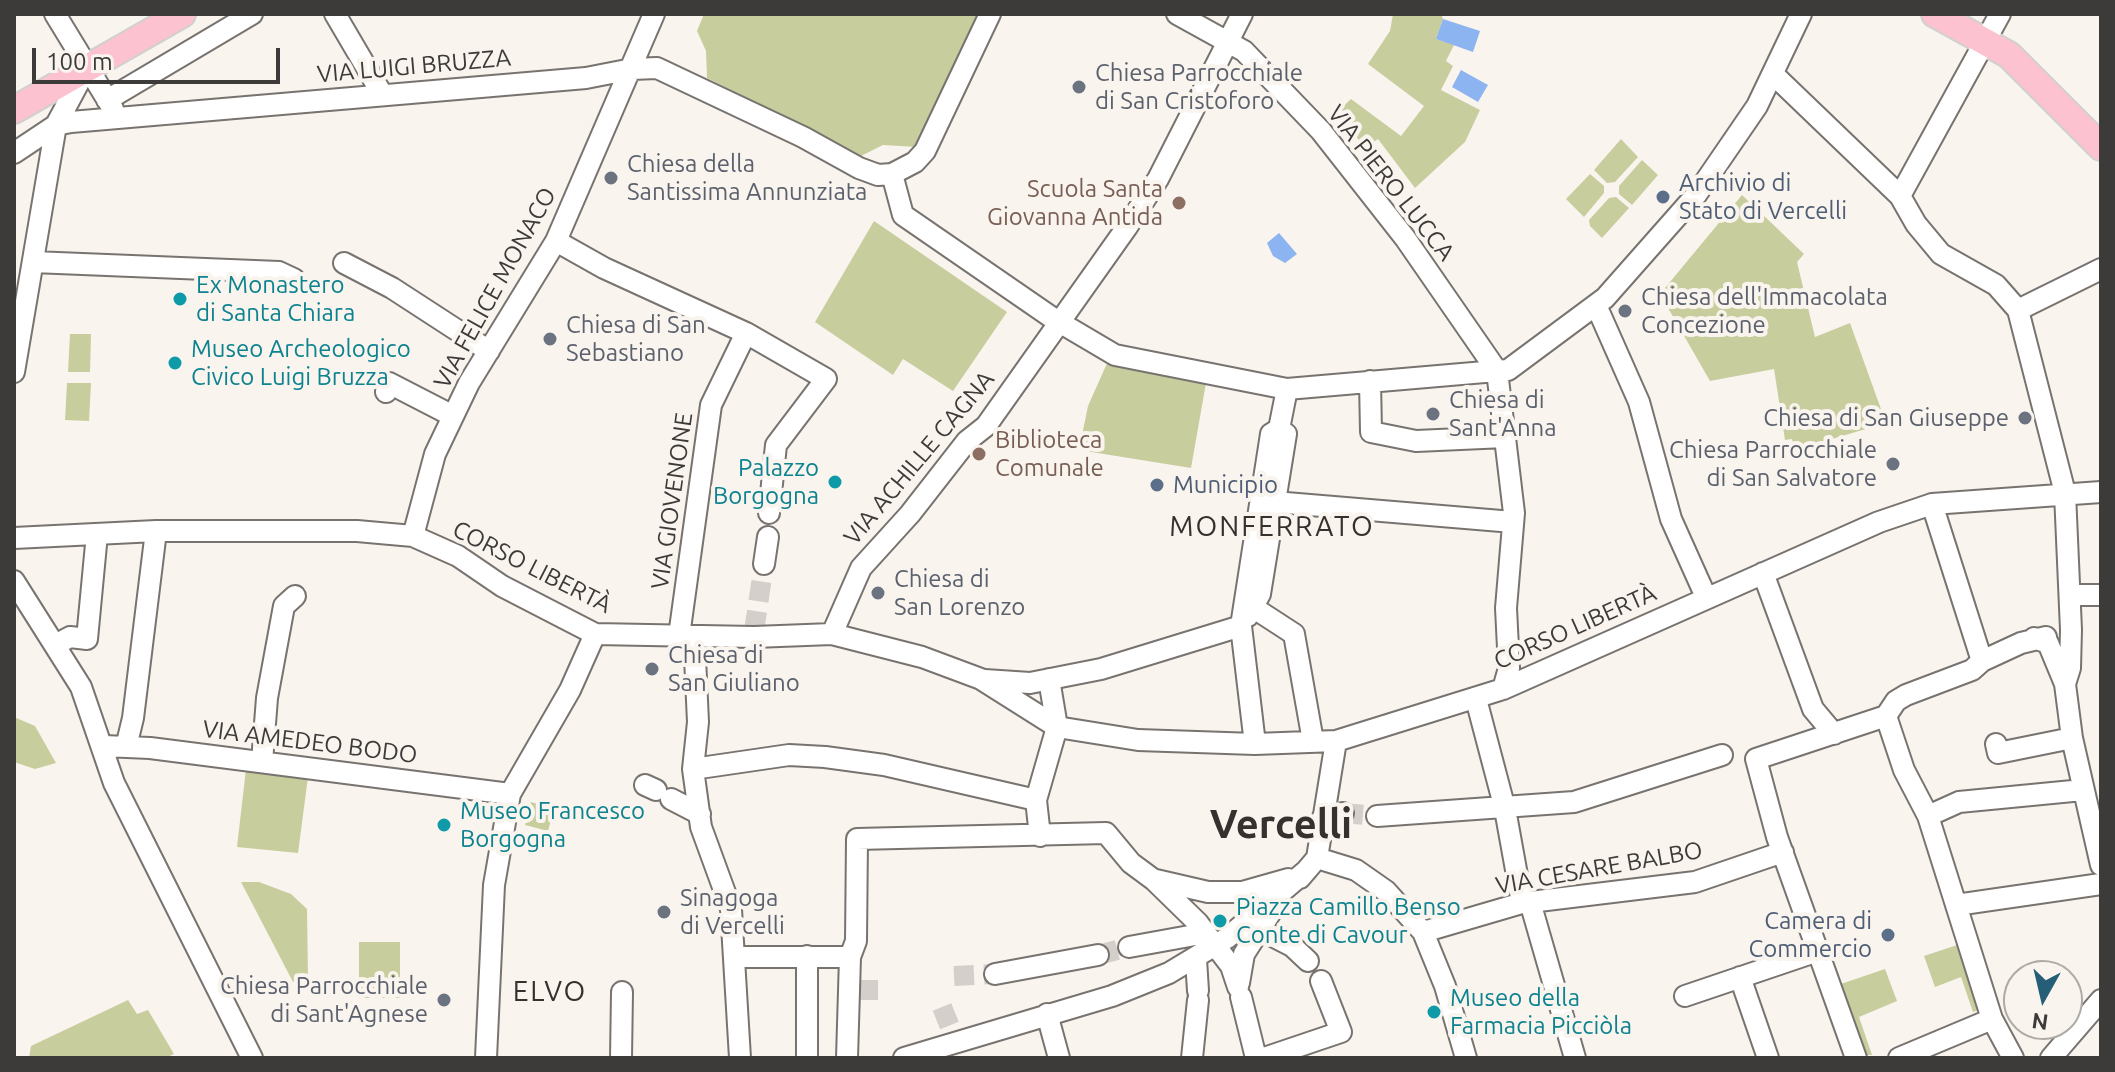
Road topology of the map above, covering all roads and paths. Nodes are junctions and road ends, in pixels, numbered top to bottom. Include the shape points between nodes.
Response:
1 (55, 14) edge
2 (182, 14) edge
3 (252, 14) edge
4 (335, 14) edge
5 (990, 14) edge
6 (1177, 14) edge
7 (1242, 14) edge
8 (1801, 14) edge
9 (1935, 14) edge
10 (2000, 14) edge
11 (649, 18) edge
12 (1229, 40) junction
13 (1987, 40) junction
14 (86, 69) junction
15 (632, 69) junction
16 (1774, 75) junction
17 (382, 94) junction
18 (113, 109) junction
19 (14, 110) edge
20 (56, 125) junction
21 (2101, 147) edge
22 (14, 153) edge
23 (892, 174) junction
24 (1900, 196) junction
25 (556, 241) junction
26 (33, 262) junction
27 (344, 263) dead end
28 (2101, 269) edge
29 (294, 279) dead end
30 (1596, 305) junction
31 (2018, 310) junction
32 (1059, 322) junction
33 (746, 333) junction
34 (489, 351) junction
35 (1497, 371) junction
36 (14, 372) edge
37 (1370, 381) junction
38 (1287, 389) junction
39 (386, 392) dead end
40 (453, 416) junction
41 (1279, 429) junction
42 (1505, 437) junction
43 (2101, 492) edge
44 (2065, 493) junction
45 (1274, 502) junction
46 (1932, 504) junction
47 (769, 513) dead end
48 (1513, 522) junction
49 (156, 531) junction
50 (97, 534) junction
51 (413, 536) junction
52 (768, 537) dead end
53 (14, 538) edge
54 (764, 564) tunnel mouth
55 (1763, 573) junction
56 (14, 581) edge
57 (2070, 595) junction
58 (2101, 595) edge
59 (295, 596) dead end
60 (1706, 597) junction
61 (1254, 608) junction
62 (1241, 626) junction
63 (2071, 630) junction
64 (595, 634) junction
65 (832, 634) junction
66 (687, 636) junction
67 (2034, 638) junction
68 (57, 644) junction
69 (1982, 661) junction
70 (981, 679) junction
71 (1049, 679) junction
72 (2065, 684) junction
73 (1503, 689) junction
74 (1476, 699) junction
75 (1813, 709) junction
76 (1886, 716) junction
77 (1057, 727) junction
78 (1834, 734) junction
79 (2072, 738) junction
80 (1313, 741) junction
81 (1336, 741) junction
82 (1809, 742) junction
83 (1255, 744) junction
84 (1996, 744) dead end
85 (104, 746) junction
86 (126, 747) junction
87 (1756, 759) junction
88 (262, 762) junction
89 (693, 769) junction
90 (657, 791) dead end
91 (510, 794) junction
92 (2090, 794) edge
93 (1036, 800) junction
94 (1505, 809) junction
95 (700, 814) junction
96 (1377, 816) tunnel mouth
97 (1928, 816) junction
98 (1040, 836) junction
99 (1780, 844) junction
100 (1312, 864) junction
101 (2101, 865) edge
102 (1154, 880) junction
103 (2101, 884) edge
104 (1526, 903) junction
105 (1956, 905) junction
106 (1259, 929) junction
107 (1423, 932) junction
108 (1211, 940) junction
109 (1129, 947) tunnel mouth
110 (1818, 951) junction
111 (1098, 955) tunnel mouth
112 (807, 956) junction
113 (734, 957) junction
114 (850, 957) junction
115 (1196, 959) junction
116 (1308, 961) dead end
117 (995, 974) tunnel mouth
118 (1740, 977) junction
119 (1321, 981) dead end
120 (622, 992) dead end
121 (1685, 996) dead end
122 (1241, 997) dead end
123 (2101, 1000) edge
124 (1047, 1014) junction
125 (1992, 1019) junction
126 (960, 1043) edge
127 (486, 1054) edge
128 (252, 1058) edge
129 (621, 1058) edge
130 (740, 1058) edge
131 (807, 1058) edge
132 (847, 1058) edge
133 (904, 1058) edge
134 (1059, 1058) edge
135 (1192, 1058) edge
136 (1256, 1058) edge
137 (1264, 1058) edge
138 (1466, 1058) edge
139 (1575, 1058) edge
140 (1768, 1058) edge
141 (1856, 1058) edge
142 (1899, 1058) edge
143 (2013, 1058) edge
144 (2051, 1058) edge

1 - 14 street
2 - 14 main road
3 - 18 street
4 - 17 street
5 - 23 street via 925,151
6 - 12 street, VIA PIERO LUCCA
7 - 12 street, VIA ACHILLE CAGNA
8 - 16 street
9 - 13 main road
10 - 13 street
11 - 15 street, VIA FELICE MONACO
12 - 32 street, VIA ACHILLE CAGNA via 1158,179
12 - 35 street, VIA PIERO LUCCA via 1321,131 1405,238
13 - 21 main road via 2009,55
13 - 24 street
14 - 18 street
14 - 19 main road
14 - 20 street
15 - 17 street, VIA LUIGI BRUZZA via 586,78
15 - 23 street, VIA LUIGI BRUZZA via 657,68 859,168
15 - 25 street, VIA FELICE MONACO
16 - 24 street
16 - 30 street via 1696,195
17 - 18 street, VIA LUIGI BRUZZA
18 - 20 street, VIA LUIGI BRUZZA
20 - 22 street
20 - 26 street
23 - 32 street via 903,215
24 - 31 street via 1941,254 1996,285
25 - 33 street
25 - 34 street, VIA FELICE MONACO
26 - 29 street via 279,272
26 - 36 street
27 - 34 street
28 - 31 street
30 - 35 street via 1508,370
30 - 60 street via 1639,402 1671,519
31 - 44 street
32 - 38 street via 1115,355
32 - 65 street, VIA ACHILLE CAGNA via 986,426 967,441 861,568
33 - 47 street via 826,379 776,445
33 - 66 street, VIA GIOVENONE via 711,405
34 - 40 street, VIA FELICE MONACO
35 - 37 street
35 - 42 street
37 - 38 street
37 - 42 street via 1371,432 1416,441
38 - 41 street
39 - 40 street via 389,383
40 - 51 street, VIA FELICE MONACO via 435,454
41 - 45 street via 1286,434
41 - 62 street via 1271,434
42 - 48 street
43 - 44 street, CORSO LIBERTÀ
44 - 46 street, CORSO LIBERTÀ
44 - 57 street
45 - 48 street
45 - 61 street
46 - 55 street, CORSO LIBERTÀ
46 - 69 street
48 - 73 street via 1506,608 1509,668
49 - 50 street, CORSO LIBERTÀ
49 - 51 street, CORSO LIBERTÀ
49 - 86 street
50 - 53 street, CORSO LIBERTÀ
50 - 68 street via 87,639 70,637
51 - 64 street, CORSO LIBERTÀ
52 - 54 street
55 - 60 street, CORSO LIBERTÀ
55 - 75 street
56 - 68 street
57 - 58 street
57 - 63 street
59 - 88 street via 284,606
60 - 73 street, CORSO LIBERTÀ
61 - 62 street
61 - 80 street via 1294,634
62 - 71 street via 1139,660
62 - 83 street
63 - 67 street via 2066,636
63 - 72 street
64 - 66 street, CORSO LIBERTÀ
64 - 91 street via 570,690
65 - 66 street, CORSO LIBERTÀ
65 - 70 street, CORSO LIBERTÀ via 922,657
66 - 89 street, VIA GIOVENONE via 698,722
67 - 69 street
67 - 72 street via 2048,643
68 - 85 street
69 - 76 street via 1896,701
70 - 71 street
70 - 77 street, CORSO LIBERTÀ
71 - 77 street
72 - 79 street
73 - 74 street, CORSO LIBERTÀ
74 - 81 street, CORSO LIBERTÀ
74 - 94 street
75 - 78 street
75 - 82 street
76 - 78 street
76 - 97 street via 1904,770
77 - 83 street, CORSO LIBERTÀ via 1138,740
77 - 93 street
78 - 82 street
79 - 84 street via 1998,753
79 - 92 street
80 - 81 street, CORSO LIBERTÀ
80 - 83 street, CORSO LIBERTÀ
81 - 100 street via 1333,815
82 - 87 street
85 - 86 street, VIA AMEDEO BODO
85 - 128 street via 114,783
86 - 88 street, VIA AMEDEO BODO
87 - 94 street via 1728,754 1574,802
87 - 99 street
88 - 91 street, VIA AMEDEO BODO
89 - 93 street via 789,755 825,757
89 - 95 street, VIA GIOVENONE
90 - 95 street
91 - 127 street via 494,885
92 - 97 street via 1959,802
92 - 101 street
93 - 98 street
94 - 96 street
94 - 104 street
95 - 113 street, VIA GIOVENONE via 731,909
97 - 105 street
98 - 102 street via 1106,833
98 - 114 street via 857,839 856,941
99 - 104 street, VIA CESARE BALBO via 1695,882
99 - 110 street
100 - 102 street via 1272,887 1242,892 1208,892
100 - 106 street
100 - 107 street via 1356,870 1386,891
100 - 108 street
102 - 108 street
103 - 105 street
104 - 107 street, VIA CESARE BALBO
104 - 139 street
105 - 125 street
106 - 108 street via 1244,954 1238,987 1231,966
106 - 116 street
107 - 138 street
108 - 109 street
108 - 115 street
110 - 118 street
110 - 141 street
111 - 117 street
112 - 113 street
112 - 114 street
112 - 131 street
113 - 130 street, VIA GIOVENONE
114 - 132 street via 854,990
115 - 124 street via 1112,996
115 - 135 street
118 - 121 street
118 - 140 street
119 - 137 street via 1341,1032
120 - 129 street
122 - 136 street
123 - 144 street
124 - 126 street
124 - 134 street
125 - 142 street
125 - 143 street
126 - 133 street

